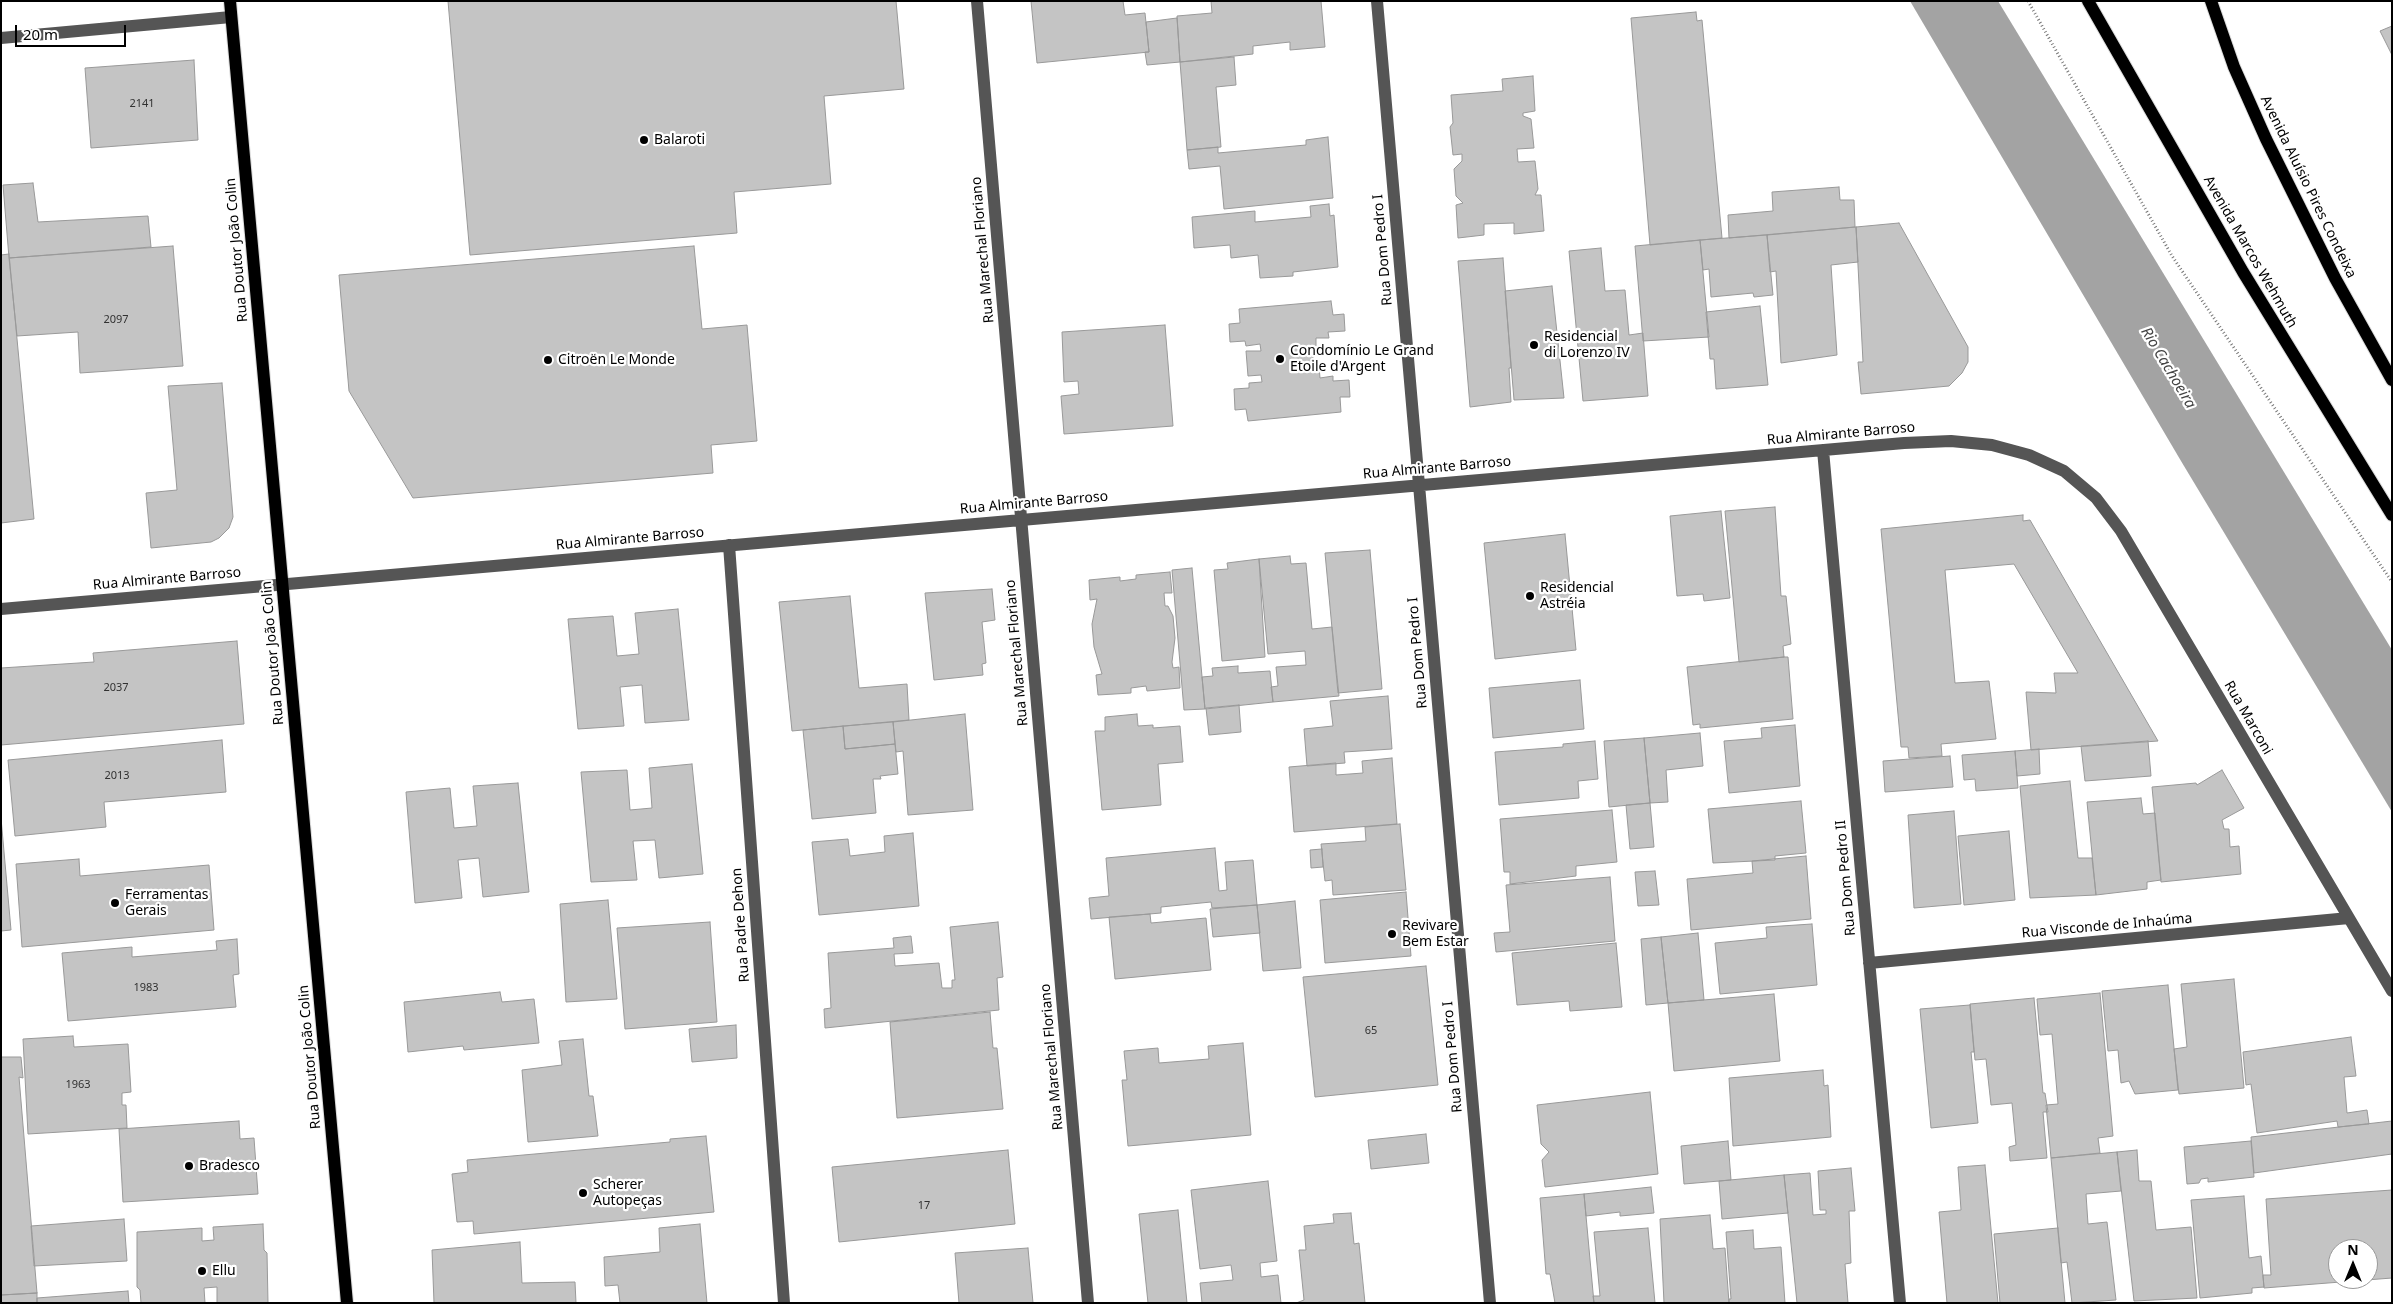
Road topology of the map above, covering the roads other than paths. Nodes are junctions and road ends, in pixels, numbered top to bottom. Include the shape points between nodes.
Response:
1 (230, 1) edge
2 (977, 1) edge
3 (1377, 1) edge
4 (2088, 1) edge
5 (2211, 1) edge
6 (231, 17) junction
7 (1, 38) edge
8 (2392, 380) edge
9 (1823, 450) junction
10 (2064, 471) joint
11 (1419, 485) junction
12 (2392, 515) edge
13 (1021, 519) junction
14 (729, 545) junction
15 (282, 584) junction
16 (1, 609) edge
17 (2349, 918) junction
18 (1869, 963) junction
19 (2392, 992) edge
20 (347, 1303) edge
21 (784, 1303) edge
22 (1088, 1303) edge
23 (1490, 1303) edge
24 (1900, 1303) edge

1 - 6 main road, Rua Doutor João Colin
2 - 13 street, Rua Marechal Floriano
3 - 11 street, Rua Dom Pedro I
4 - 12 main road, Avenida Marcos Wehmuth via 2243,272
5 - 8 main road, Avenida Aluísio Pires Condeixa via 2234,67 2266,139 2335,278
6 - 7 street
6 - 15 main road, Rua Doutor João Colin
9 - 10 street, Rua Almirante Barroso via 1951,440 2020,452
9 - 11 street, Rua Almirante Barroso
9 - 18 street, Rua Dom Pedro II
10 - 17 street, Rua Marconi via 2096,498 2121,531
11 - 13 street, Rua Almirante Barroso
11 - 23 street, Rua Dom Pedro I
13 - 14 street, Rua Almirante Barroso
13 - 22 street, Rua Marechal Floriano
14 - 15 street, Rua Almirante Barroso
14 - 21 street, Rua Padre Dehon
15 - 16 street, Rua Almirante Barroso
15 - 20 main road, Rua Doutor João Colin
17 - 18 street, Rua Visconde de Inhaúma
17 - 19 street, Rua Marconi
18 - 24 street, Rua Dom Pedro II

